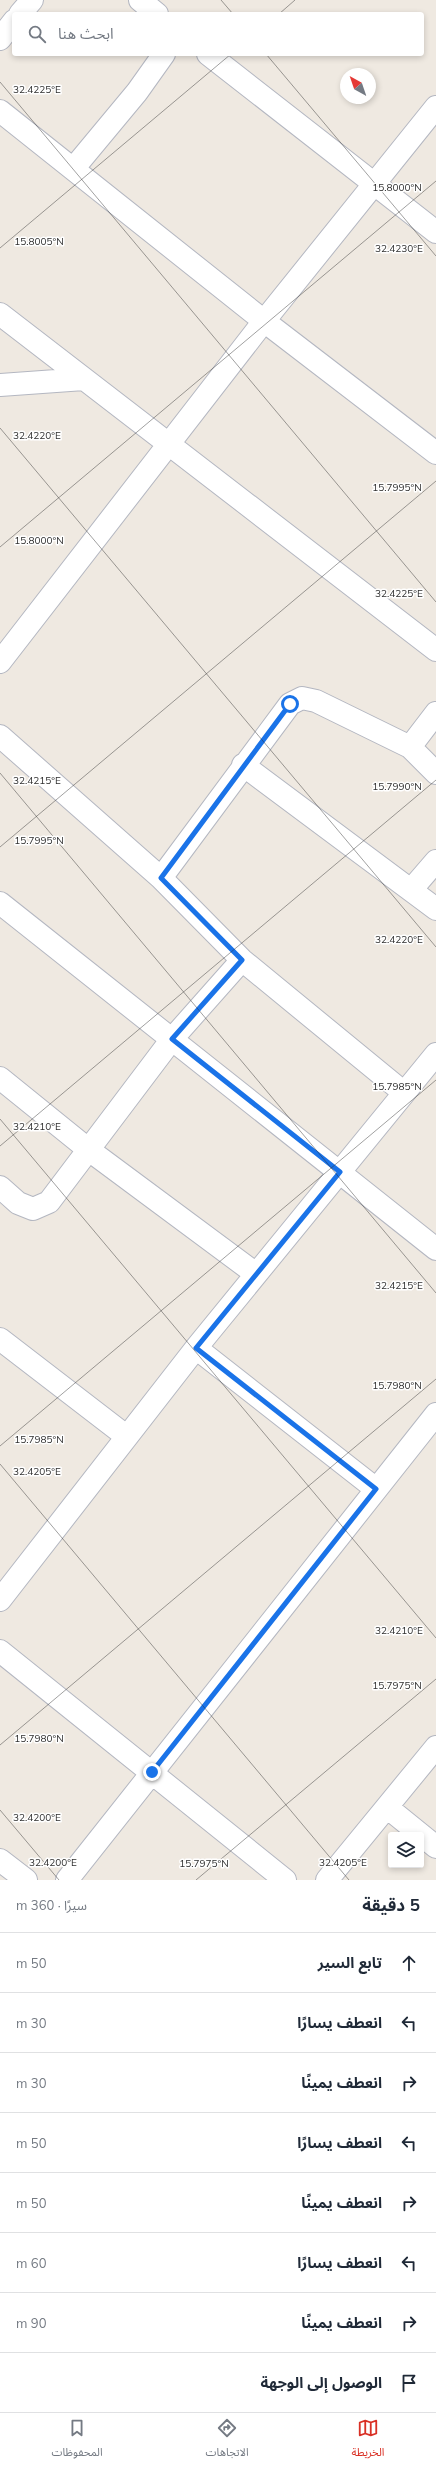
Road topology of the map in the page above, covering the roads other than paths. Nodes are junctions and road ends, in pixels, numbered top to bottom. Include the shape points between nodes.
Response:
1 (32, 0) edge
2 (140, 0) edge
3 (22, 12) edge
4 (155, 12) edge
5 (12, 24) edge
6 (0, 39) edge
7 (163, 56) edge
8 (211, 56) edge
9 (436, 107) edge
10 (0, 111) edge
11 (73, 169) junction
12 (373, 183) junction
13 (436, 232) edge
14 (0, 314) edge
15 (264, 321) junction
16 (84, 379) junction
17 (0, 385) edge
18 (169, 445) junction
19 (436, 453) edge
20 (436, 650) edge
21 (0, 662) edge
22 (436, 713) edge
23 (0, 736) edge
24 (410, 747) junction
25 (243, 765) junction
26 (436, 773) edge
27 (436, 860) edge
28 (161, 878) junction
29 (411, 890) junction
30 (0, 903) edge
31 (436, 909) edge
32 (242, 960) junction
33 (172, 1039) junction
34 (436, 1054) edge
35 (0, 1078) edge
36 (403, 1092) junction
37 (89, 1150) junction
38 (340, 1172) junction
39 (0, 1187) edge
40 (436, 1249) edge
41 (256, 1274) junction
42 (0, 1339) edge
43 (196, 1348) junction
44 (436, 1414) edge
45 (126, 1436) junction
46 (376, 1489) junction
47 (0, 1600) edge
48 (0, 1651) edge
49 (436, 1747) edge
50 (152, 1772) junction
51 (388, 1808) junction
52 (436, 1847) edge
53 (0, 1860) edge
54 (26, 1880) edge
55 (67, 1880) edge
56 (285, 1880) edge
57 (327, 1880) edge

1 - 3 street
2 - 4 street
5 - 6 street
7 - 11 street via 137,92
8 - 12 street
9 - 12 street
10 - 11 street
11 - 15 street
12 - 13 street
12 - 15 street
14 - 16 street
15 - 18 street
15 - 19 street
16 - 17 street
16 - 18 street
18 - 20 street
18 - 21 street
22 - 24 street
23 - 28 street
24 - 25 street via 316,701 302,698 290,704
24 - 26 street
25 - 28 street
25 - 29 street
27 - 29 street
28 - 32 street
29 - 31 street
30 - 33 street
32 - 33 street
32 - 36 street
33 - 37 street
33 - 38 street
34 - 36 street
35 - 37 street
36 - 38 street
37 - 39 street via 49,1202 33,1209 18,1203
37 - 41 street
38 - 40 street
38 - 41 street
41 - 43 street
42 - 45 street
43 - 45 street
43 - 46 street
44 - 46 street
45 - 47 street
46 - 50 street
48 - 50 street
49 - 51 street
50 - 55 street
50 - 56 street
51 - 52 street
51 - 57 street
53 - 54 street

